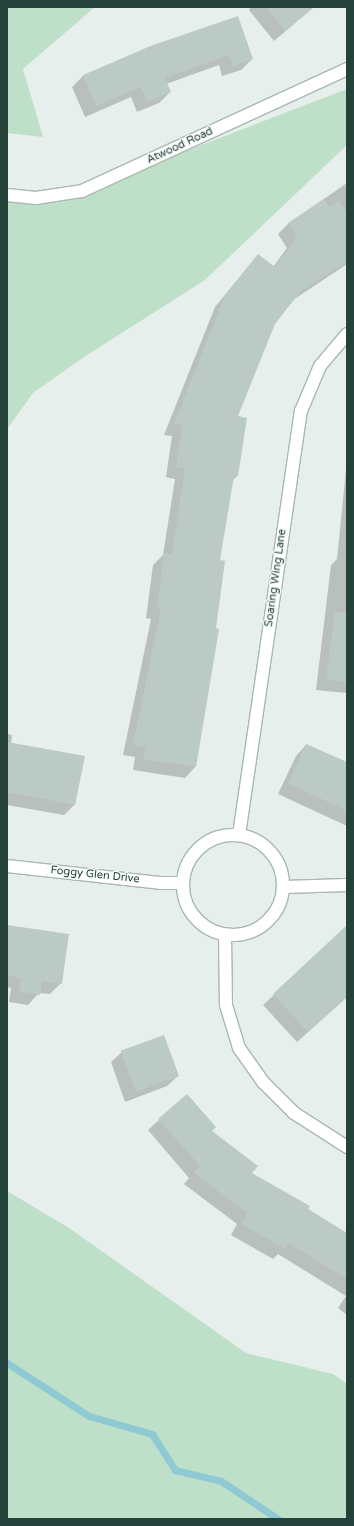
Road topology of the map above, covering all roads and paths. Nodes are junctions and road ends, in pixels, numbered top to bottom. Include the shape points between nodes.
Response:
1 (347, 69) edge
2 (7, 195) edge
3 (347, 334) edge
4 (240, 836) junction
5 (7, 866) edge
6 (183, 882) junction
7 (347, 885) edge
8 (284, 887) junction
9 (225, 935) junction
10 (347, 1147) edge

1 - 2 street, Atwood Road via 82,191 36,198
3 - 4 street, Soaring Wing Lane via 320,366 301,411
4 - 6 street via 223,836 208,842 195,852 187,866
4 - 8 street via 260,843 276,859 282,872
5 - 6 street, Foggy Glen Drive via 162,883
6 - 9 street via 184,897 190,911 211,931
7 - 8 street
8 - 9 street via 280,904 272,918 258,929 242,935
9 - 10 street via 226,1005 239,1048 263,1082 294,1113

